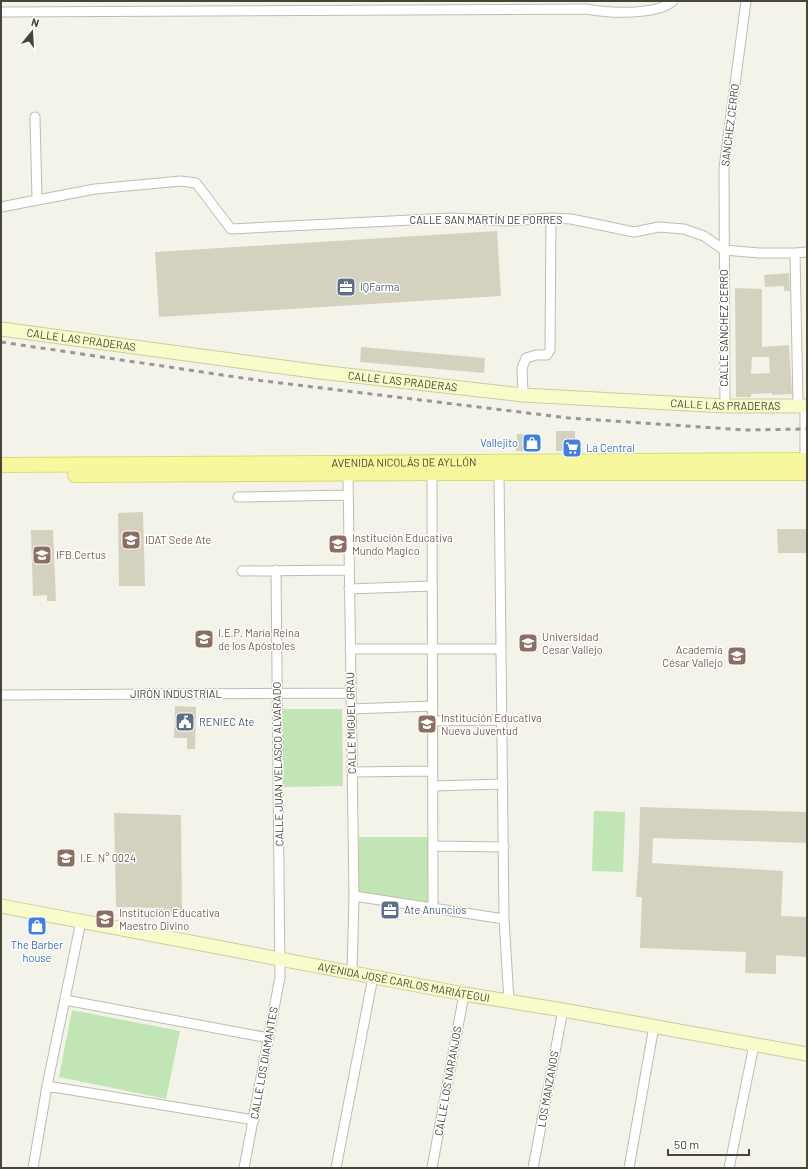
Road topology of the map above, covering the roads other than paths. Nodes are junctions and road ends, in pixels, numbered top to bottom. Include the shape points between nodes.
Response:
1 (673, 1) edge
2 (746, 1) edge
3 (1, 12) edge
4 (35, 117) dead end
5 (38, 200) junction
6 (1, 207) edge
7 (550, 218) junction
8 (724, 250) junction
9 (807, 252) edge
10 (795, 253) junction
11 (1, 329) edge
12 (523, 395) junction
13 (725, 406) junction
14 (803, 406) edge
15 (1, 466) edge
16 (806, 467) edge
17 (432, 473) junction
18 (499, 473) junction
19 (348, 474) junction
20 (1, 475) edge
21 (348, 495) junction
22 (238, 497) dead end
23 (276, 570) junction
24 (349, 570) junction
25 (242, 571) dead end
26 (432, 586) junction
27 (349, 589) junction
28 (350, 649) junction
29 (433, 649) junction
30 (501, 649) junction
31 (351, 693) junction
32 (277, 694) junction
33 (1, 695) edge
34 (433, 706) junction
35 (351, 709) junction
36 (502, 720) junction
37 (433, 721) junction
38 (432, 771) junction
39 (352, 772) junction
40 (503, 784) junction
41 (433, 786) junction
42 (433, 846) junction
43 (504, 847) junction
44 (354, 896) junction
45 (1, 906) edge
46 (433, 908) junction
47 (504, 919) junction
48 (81, 922) junction
49 (280, 958) junction
50 (352, 972) junction
51 (373, 977) junction
52 (464, 994) junction
53 (65, 1000) junction
54 (509, 1001) junction
55 (562, 1010) junction
56 (654, 1026) junction
57 (269, 1038) junction
58 (754, 1045) junction
59 (807, 1054) edge
60 (47, 1086) junction
61 (254, 1120) junction
62 (34, 1168) edge
63 (244, 1168) edge
64 (336, 1168) edge
65 (432, 1168) edge
66 (534, 1168) edge
67 (629, 1168) edge
68 (729, 1168) edge

1 - 3 street via 659,7 623,13 587,9
2 - 8 street, SANCHEZ CERRO via 724,168
4 - 5 street
5 - 6 street
5 - 7 street, CALLE SAN MARTÍN DE PORRES via 95,189 182,181 196,183 230,229 452,218 506,221
7 - 8 street, CALLE SAN MARTÍN DE PORRES via 572,219 634,232 659,226 684,229 704,236
7 - 12 street via 550,350 547,355 526,358 522,368
8 - 10 street
8 - 13 street, CALLE SANCHEZ CERRO
9 - 10 street
10 - 14 street
11 - 12 street, CALLE LAS PRADERAS via 320,372
12 - 13 street, CALLE LAS PRADERAS
13 - 14 street, CALLE LAS PRADERAS
14 - 16 street
15 - 16 main road, AVENIDA NICOLÁS DE AYLLÓN
16 - 18 main road, AVENIDA NICOLÁS DE AYLLÓN
17 - 18 main road, AVENIDA NICOLÁS DE AYLLÓN
17 - 19 main road, AVENIDA NICOLÁS DE AYLLÓN
17 - 26 street
18 - 30 street
19 - 20 main road, AVENIDA NICOLÁS DE AYLLÓN
19 - 21 street, CALLE MIGUEL GRAU
21 - 22 street
21 - 24 street, CALLE MIGUEL GRAU
23 - 24 street
23 - 25 street
23 - 32 street, CALLE JUAN VELASCO ALVARADO
24 - 27 street, CALLE MIGUEL GRAU
26 - 27 street
26 - 29 street
27 - 28 street, CALLE MIGUEL GRAU
28 - 29 street
28 - 31 street, CALLE MIGUEL GRAU
29 - 30 street
29 - 34 street
30 - 36 street
31 - 32 street, JIRÓN INDUSTRIAL
31 - 35 street, CALLE MIGUEL GRAU
32 - 33 street, JIRÓN INDUSTRIAL
32 - 49 street, CALLE JUAN VELASCO ALVARADO
34 - 35 street
34 - 37 street
35 - 39 street, CALLE MIGUEL GRAU
36 - 37 street
36 - 40 street
37 - 38 street
38 - 39 street
38 - 41 street
39 - 44 street, CALLE MIGUEL GRAU
40 - 41 street
40 - 43 street
41 - 42 street
42 - 43 street
42 - 46 street
43 - 47 street
44 - 46 street
44 - 50 street, CALLE MIGUEL GRAU
45 - 48 street, AVENIDA JOSÉ CARLOS MARIÁTEGUI
46 - 47 street
47 - 54 street
48 - 49 street, AVENIDA JOSÉ CARLOS MARIÁTEGUI
48 - 53 street
49 - 50 street, AVENIDA JOSÉ CARLOS MARIÁTEGUI
49 - 57 street, CALLE LOS DIAMANTES via 280,977
50 - 51 street, AVENIDA JOSÉ CARLOS MARIÁTEGUI
51 - 52 street, AVENIDA JOSÉ CARLOS MARIÁTEGUI
51 - 64 street
52 - 54 street, AVENIDA JOSÉ CARLOS MARIÁTEGUI
52 - 65 street, CALLE LOS NARANJOS
53 - 57 street
53 - 60 street
54 - 55 street, AVENIDA JOSÉ CARLOS MARIÁTEGUI
55 - 56 street, AVENIDA JOSÉ CARLOS MARIÁTEGUI
55 - 66 street, LOS MANZANOS
56 - 58 street, AVENIDA JOSÉ CARLOS MARIÁTEGUI
56 - 67 street
57 - 61 street, CALLE LOS DIAMANTES
58 - 59 street, AVENIDA JOSÉ CARLOS MARIÁTEGUI
58 - 68 street
60 - 61 street
60 - 62 street
61 - 63 street, CALLE LOS DIAMANTES

